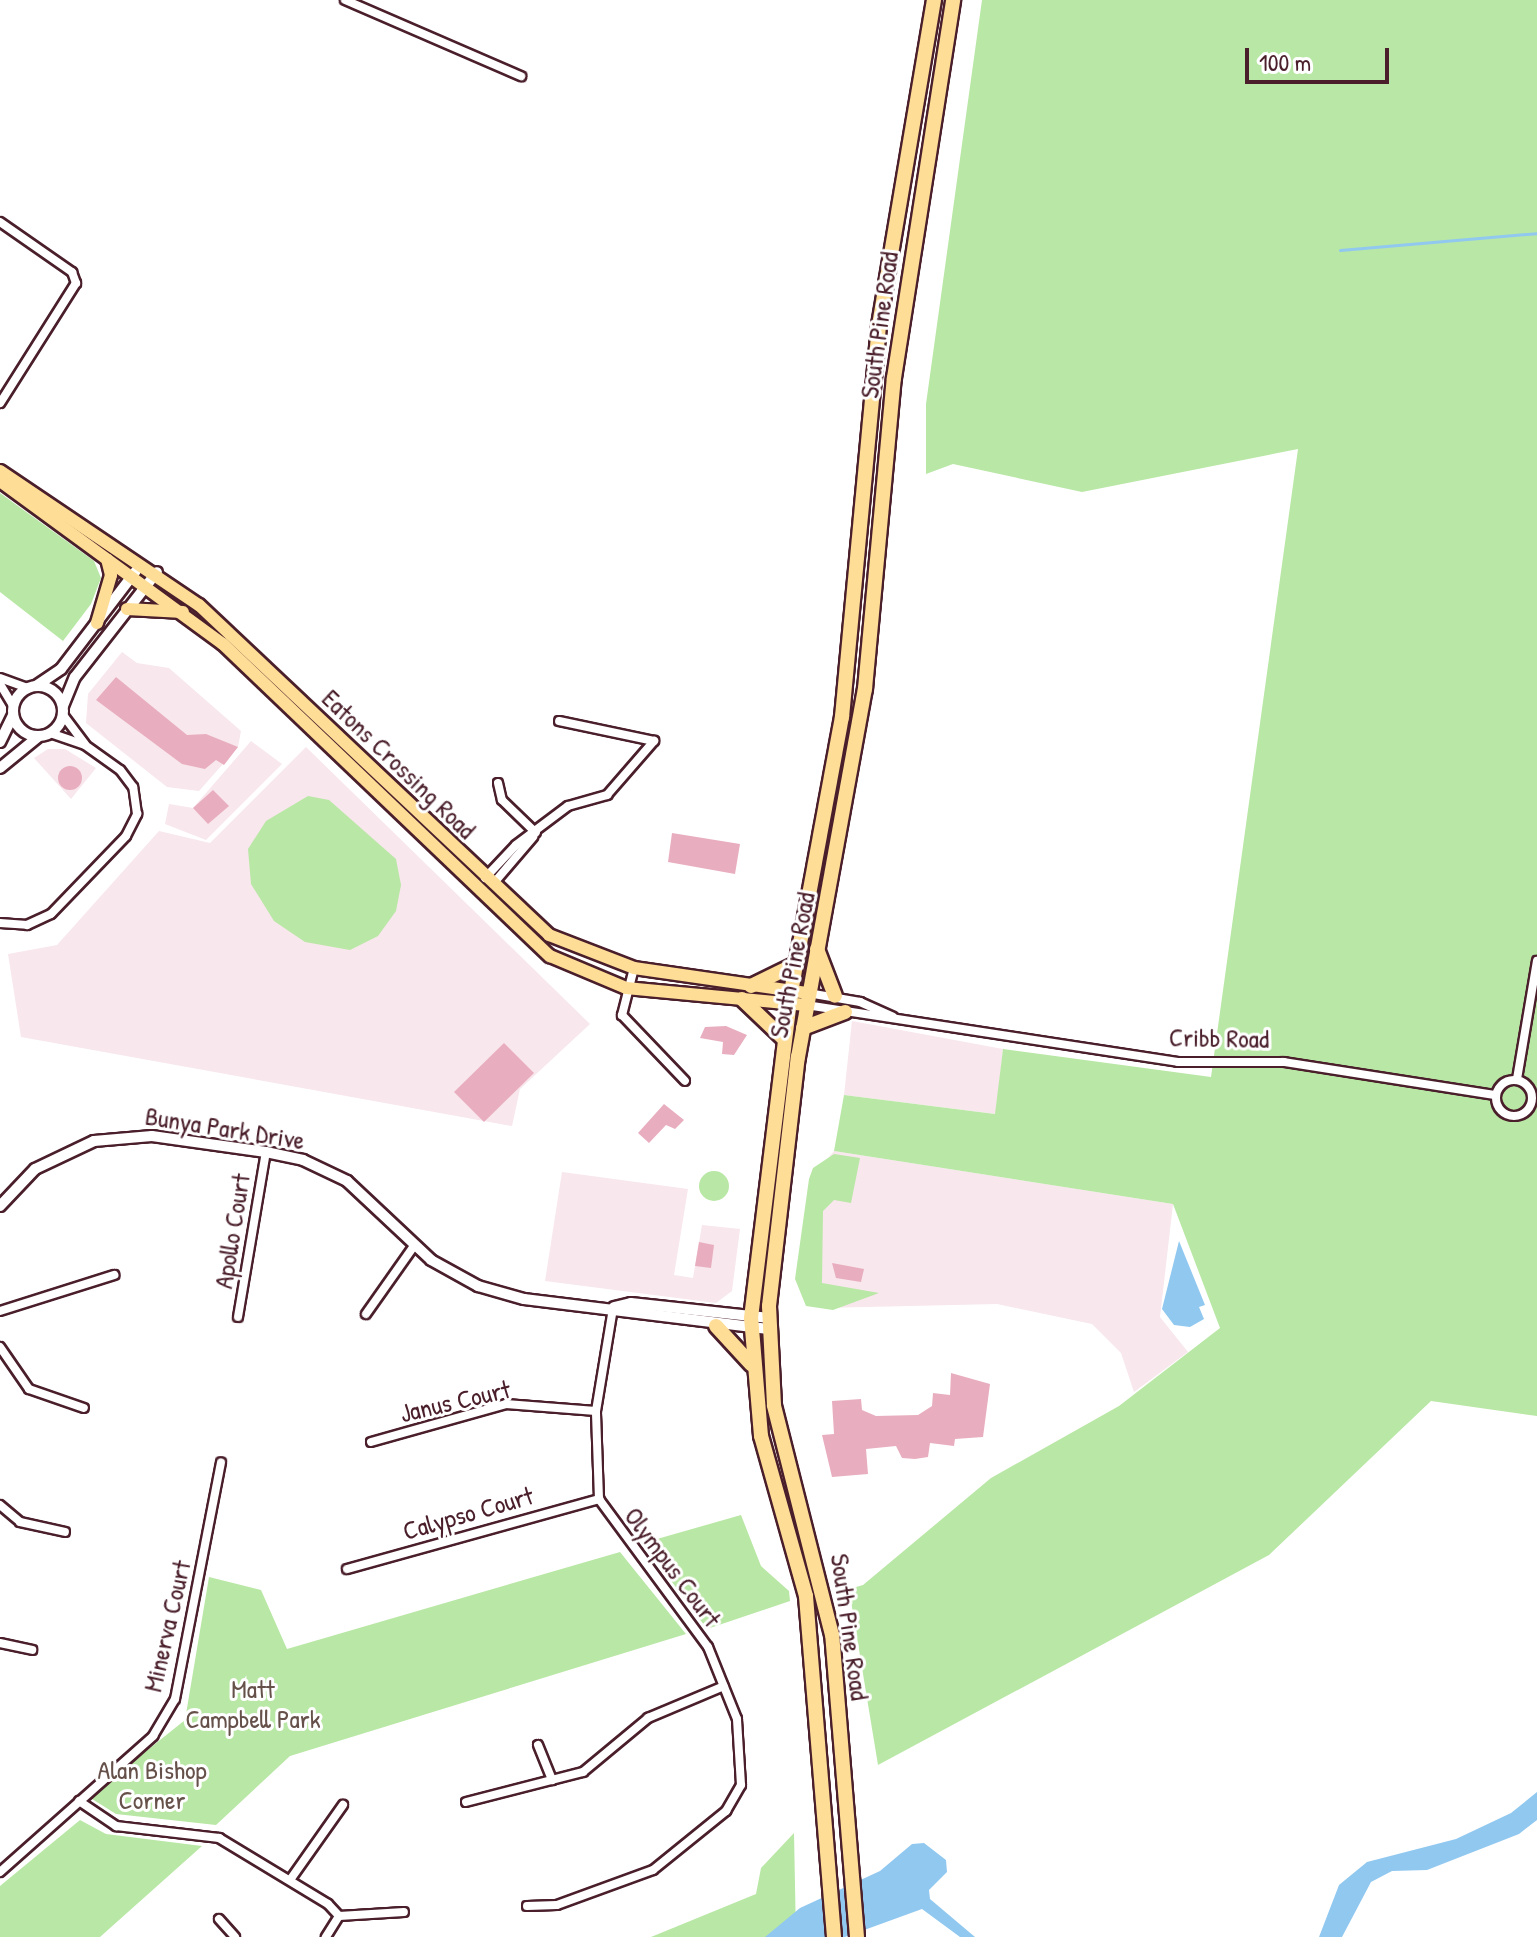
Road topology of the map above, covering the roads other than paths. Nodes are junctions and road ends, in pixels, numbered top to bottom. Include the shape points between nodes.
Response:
1 (934, 0) edge
2 (953, 0) edge
3 (352, 1) edge
4 (521, 76) dead end
5 (0, 222) edge
6 (0, 403) edge
7 (0, 471) edge
8 (0, 481) edge
9 (107, 559) junction
10 (142, 562) junction
11 (157, 572) junction
12 (133, 576) junction
13 (145, 586) junction
14 (127, 609) junction
15 (183, 612) junction
16 (97, 623) junction
17 (0, 681) edge
18 (32, 687) junction
19 (13, 710) junction
20 (63, 710) junction
21 (559, 721) dead end
22 (44, 735) junction
23 (0, 742) edge
24 (85, 745) junction
25 (0, 768) edge
26 (498, 783) dead end
27 (536, 833) junction
28 (489, 881) junction
29 (0, 923) edge
30 (817, 949) junction
31 (1537, 961) edge
32 (796, 964) junction
33 (634, 968) junction
34 (626, 988) junction
35 (746, 992) junction
36 (835, 996) junction
37 (790, 998) junction
38 (807, 999) junction
39 (845, 1012) junction
40 (894, 1017) junction
41 (803, 1028) junction
42 (784, 1039) junction
43 (1517, 1079) junction
44 (685, 1081) dead end
45 (1495, 1095) junction
46 (1535, 1101) edge
47 (266, 1152) junction
48 (0, 1206) edge
49 (414, 1246) junction
50 (114, 1275) dead end
51 (614, 1307) junction
52 (0, 1311) edge
53 (366, 1314) dead end
54 (238, 1317) dead end
55 (750, 1323) junction
56 (768, 1324) junction
57 (716, 1326) junction
58 (0, 1347) edge
59 (751, 1364) junction
60 (84, 1408) dead end
61 (596, 1411) junction
62 (371, 1442) dead end
63 (221, 1462) dead end
64 (599, 1499) junction
65 (0, 1505) edge
66 (65, 1532) dead end
67 (347, 1569) dead end
68 (0, 1643) edge
69 (32, 1650) dead end
70 (724, 1686) junction
71 (538, 1745) dead end
72 (552, 1780) junction
73 (79, 1801) junction
74 (466, 1802) dead end
75 (343, 1805) dead end
76 (0, 1872) edge
77 (290, 1880) junction
78 (527, 1906) dead end
79 (404, 1912) dead end
80 (339, 1916) junction
81 (219, 1919) dead end
82 (235, 1937) edge
83 (326, 1937) edge
84 (834, 1937) edge
85 (857, 1937) edge

1 - 32 highway, South Pine Road via 879,325 842,717
2 - 30 highway, South Pine Road via 894,378 865,689
3 - 4 street
5 - 6 street via 72,272 76,283
7 - 10 main road, Eatons Crossing Road
8 - 9 main road, Eatons Crossing Road
9 - 12 main road, Eatons Crossing Road
9 - 16 main road via 111,575
10 - 11 main road, Eatons Crossing Road
10 - 12 street
11 - 13 street
11 - 28 main road, Eatons Crossing Road via 224,627
12 - 13 main road, Eatons Crossing Road
12 - 16 street
13 - 14 street
13 - 15 main road, Eatons Crossing Road
14 - 15 main road via 143,605
14 - 20 street via 75,677
15 - 34 main road, Eatons Crossing Road via 542,950 585,975
16 - 18 street via 58,672
17 - 18 street
17 - 19 street
18 - 19 street
18 - 20 street via 50,689
19 - 22 street via 19,728
19 - 23 street
20 - 22 street
20 - 24 street
21 - 27 street via 654,741 607,795 568,806
22 - 24 street
22 - 25 street
24 - 29 street via 133,787 135,821 51,914 24,925
26 - 27 street via 502,800
27 - 28 street
28 - 33 main road, Eatons Crossing Road via 558,940
30 - 36 highway
30 - 38 highway, South Pine Road
31 - 43 street
32 - 35 highway
32 - 37 highway, South Pine Road
33 - 34 street
33 - 35 main road, Eatons Crossing Road
34 - 35 main road, Eatons Crossing Road
34 - 44 street via 622,1015 630,1028
35 - 37 main road, Eatons Crossing Road
35 - 42 highway
36 - 38 street, Cribb Road
36 - 40 street, Cribb Road
37 - 38 main road, Cribb Road
37 - 42 highway, South Pine Road
38 - 39 street, Cribb Road
38 - 41 highway, South Pine Road
39 - 40 street, Cribb Road
39 - 41 highway
40 - 45 street, Cribb Road via 1178,1062 1284,1062
41 - 56 highway, South Pine Road
42 - 55 highway, South Pine Road
43 - 45 street via 1501,1084
43 - 46 street
45 - 46 street via 1508,1115 1526,1112
47 - 48 street, Bunya Park Drive via 152,1136 94,1141 35,1169
47 - 49 street, Bunya Park Drive via 303,1160 347,1181
47 - 54 street, Apollo Court
49 - 51 street, Bunya Park Drive via 454,1275 504,1295
49 - 53 street
50 - 52 street
51 - 55 street, Bunya Park Drive via 631,1303
51 - 57 street, Bunya Park Drive
51 - 61 street, Olympus Court
55 - 56 street, Bunya Park Drive
55 - 57 street, Bunya Park Drive
55 - 59 highway, South Pine Road
56 - 85 highway, South Pine Road via 778,1425 830,1625
57 - 59 highway
58 - 60 street via 29,1389
59 - 84 highway, South Pine Road via 761,1436 806,1596
61 - 62 street, Janus Court via 506,1404
61 - 64 street, Olympus Court
63 - 73 street, Minerva Court via 175,1699 153,1736
64 - 67 street, Calypso Court
64 - 70 street, Olympus Court via 690,1618
65 - 66 street via 20,1522
68 - 69 street
70 - 72 street via 648,1718 583,1772
70 - 78 street, Olympus Court via 737,1719 742,1768 741,1785 726,1811 653,1870 557,1905
71 - 72 street
72 - 74 street
73 - 76 street, Minerva Court
73 - 77 street via 116,1826 219,1838
75 - 77 street
77 - 80 street
79 - 80 street
80 - 83 street
81 - 82 street

